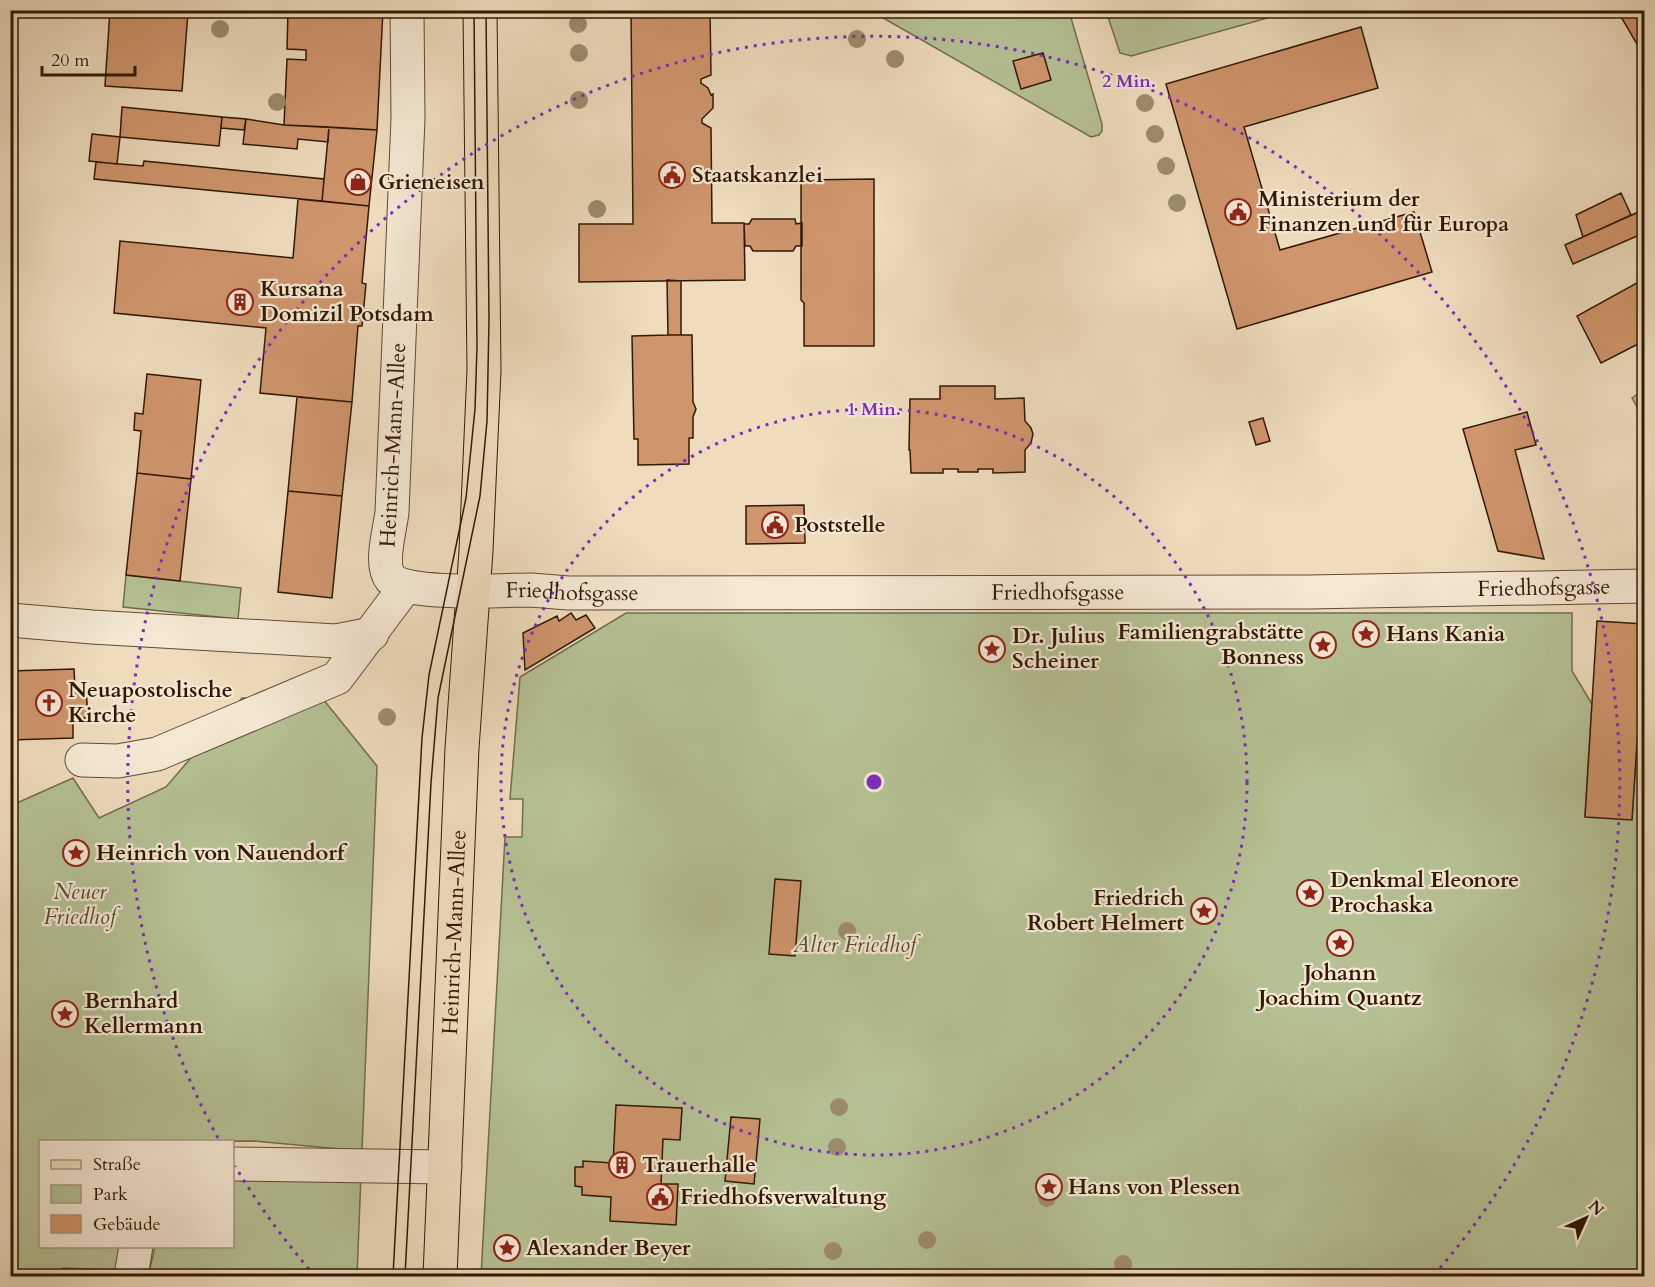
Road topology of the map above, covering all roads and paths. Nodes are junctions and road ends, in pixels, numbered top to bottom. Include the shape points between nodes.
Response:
1 (407, 10) edge
2 (480, 10) edge
3 (406, 586) junction
4 (1644, 586) edge
5 (472, 591) junction
6 (10, 620) edge
7 (372, 634) junction
8 (82, 760) dead end
9 (234, 1164) edge
10 (445, 1167) junction
11 (136, 1248) edge
12 (131, 1276) edge
13 (440, 1276) edge

1 - 3 street, Heinrich-Mann-Allee via 408,118 392,512 386,550 390,578
2 - 5 main road, Heinrich-Mann-Allee via 484,370
3 - 5 street
3 - 7 street
4 - 5 street, Friedhofsgasse via 1309,592
5 - 10 main road, Heinrich-Mann-Allee
6 - 7 street via 336,641
7 - 8 street via 337,678 157,754 118,761
9 - 10 street
10 - 13 main road, Heinrich-Mann-Allee
11 - 12 street

